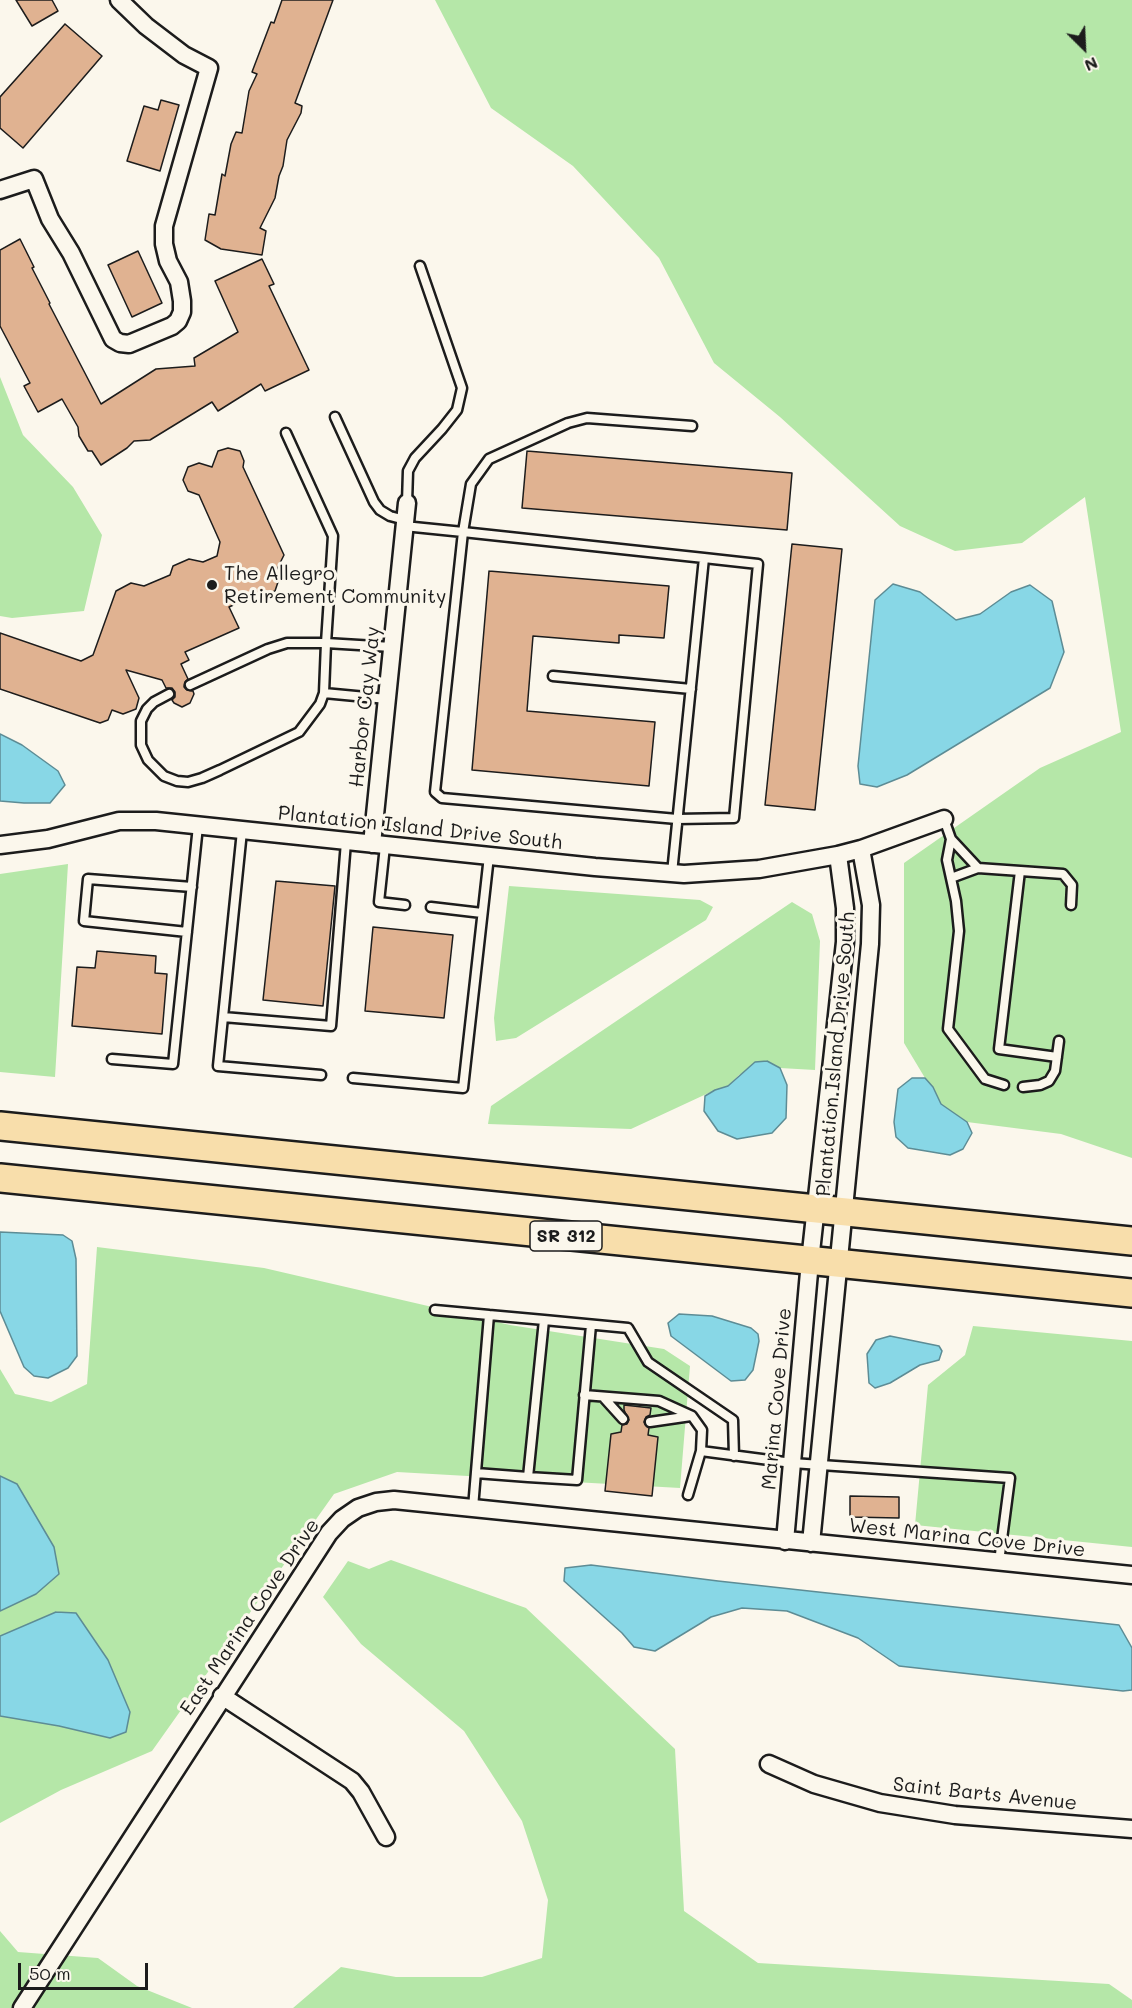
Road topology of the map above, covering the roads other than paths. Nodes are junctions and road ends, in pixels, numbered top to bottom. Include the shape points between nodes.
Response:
1 (119, 0) edge
2 (0, 190) edge
3 (420, 266) dead end
4 (335, 417) dead end
5 (692, 426) dead end
6 (286, 433) dead end
7 (407, 503) joint
8 (405, 523) junction
9 (464, 532) junction
10 (704, 558) junction
11 (326, 643) junction
12 (392, 647) junction
13 (553, 676) dead end
14 (190, 685) dead end
15 (691, 689) junction
16 (324, 693) junction
17 (169, 694) dead end
18 (387, 699) junction
19 (678, 819) junction
20 (944, 819) joint
21 (198, 826) junction
22 (242, 831) junction
23 (951, 839) junction
24 (346, 842) junction
25 (0, 845) edge
26 (378, 845) junction
27 (861, 849) junction
28 (838, 855) junction
29 (489, 856) junction
30 (978, 868) junction
31 (1020, 871) junction
32 (672, 873) junction
33 (951, 878) junction
34 (192, 887) junction
35 (1071, 904) dead end
36 (405, 905) dead end
37 (431, 908) dead end
38 (482, 913) junction
39 (187, 932) junction
40 (223, 1017) junction
41 (1059, 1041) dead end
42 (1057, 1056) junction
43 (112, 1059) dead end
44 (321, 1076) dead end
45 (353, 1078) dead end
46 (1004, 1085) dead end
47 (1023, 1087) dead end
48 (0, 1126) edge
49 (0, 1178) edge
50 (815, 1209) junction
51 (843, 1212) junction
52 (1132, 1241) edge
53 (810, 1261) junction
54 (838, 1264) junction
55 (1132, 1293) edge
56 (435, 1310) dead end
57 (489, 1314) junction
58 (544, 1320) junction
59 (591, 1325) junction
60 (584, 1395) junction
61 (604, 1398) junction
62 (692, 1416) junction
63 (623, 1419) dead end
64 (650, 1422) dead end
65 (701, 1451) junction
66 (734, 1456) junction
67 (792, 1463) junction
68 (818, 1465) junction
69 (476, 1473) junction
70 (528, 1477) junction
71 (688, 1495) dead end
72 (473, 1508) junction
73 (798, 1542) junction
74 (999, 1562) junction
75 (1132, 1575) edge
76 (222, 1696) junction
77 (769, 1764) dead end
78 (1132, 1829) edge
79 (386, 1837) dead end
80 (22, 2008) edge

1 - 2 street via 184,55 209,68 164,226 168,261 183,301 178,321 129,344 113,339 50,219 34,179
3 - 7 lane via 462,388 457,410 408,471
4 - 8 lane via 374,502 380,510
5 - 9 lane via 587,418 489,459 471,484
6 - 11 lane via 333,536
7 - 8 street, Harbor Cay Way
8 - 9 lane
8 - 12 street, Harbor Cay Way
9 - 10 lane
9 - 19 lane via 435,792 442,798
10 - 15 lane
10 - 19 lane via 758,564 734,818
11 - 12 lane
11 - 14 lane via 287,643
11 - 16 lane
12 - 18 street, Harbor Cay Way
13 - 15 lane
15 - 19 lane
16 - 17 lane via 321,704 299,732 188,782 164,776 148,760 141,745 144,715 154,702
16 - 18 lane
18 - 26 street, Harbor Cay Way
19 - 32 lane
20 - 23 lane
20 - 27 street, Plantation Island Drive South
21 - 22 street, Plantation Island Drive South
21 - 25 street, Plantation Island Drive South via 119,821 48,839
21 - 34 lane
22 - 24 street, Plantation Island Drive South
22 - 40 lane
23 - 30 lane
23 - 33 lane via 947,860
24 - 26 street, Plantation Island Drive South
24 - 40 lane via 331,1026
26 - 29 street, Plantation Island Drive South
26 - 36 lane via 379,902
27 - 28 street, Plantation Island Drive South
27 - 51 street, Plantation Island Drive South via 871,905 870,944
28 - 32 street, Plantation Island Drive South via 759,869
28 - 50 street, Plantation Island Drive South via 845,942
29 - 32 street, Plantation Island Drive South
29 - 38 lane
30 - 31 lane
30 - 33 lane
31 - 35 lane via 1063,874 1072,885
31 - 42 lane via 999,1050
33 - 46 lane via 959,931 948,1029 985,1079
34 - 39 lane
34 - 39 lane via 88,879 84,921
37 - 38 lane
38 - 45 lane via 463,1088
39 - 43 lane via 173,1064
40 - 44 lane via 218,1066
41 - 42 lane
42 - 47 lane via 1049,1081
48 - 50 main road
49 - 53 main road, SR 312
50 - 51 main road
50 - 53 street, Plantation Island Drive South
51 - 52 main road
51 - 54 street, Plantation Island Drive South
53 - 54 main road, SR 312
53 - 67 street, Marina Cove Drive
54 - 55 main road, SR 312
54 - 68 street
56 - 57 lane
57 - 58 lane
57 - 69 lane
58 - 59 lane
58 - 70 lane
59 - 60 lane
59 - 66 lane via 628,1329 648,1362 733,1420
60 - 61 lane
60 - 70 lane via 577,1480
61 - 62 lane via 660,1401
61 - 63 lane
62 - 64 lane
62 - 65 lane via 702,1430
65 - 66 lane
65 - 71 lane
66 - 67 lane
67 - 68 lane
67 - 73 street, Marina Cove Drive
68 - 73 street
68 - 74 lane via 1010,1478
69 - 70 lane
69 - 72 lane
72 - 73 street, East Marina Cove Drive
72 - 76 street, East Marina Cove Drive via 394,1500 358,1508 342,1519
73 - 74 street, West Marina Cove Drive
74 - 75 street, West Marina Cove Drive
76 - 79 street via 352,1781
76 - 80 street, East Marina Cove Drive
77 - 78 street, Saint Barts Avenue via 814,1784 880,1803 955,1815

